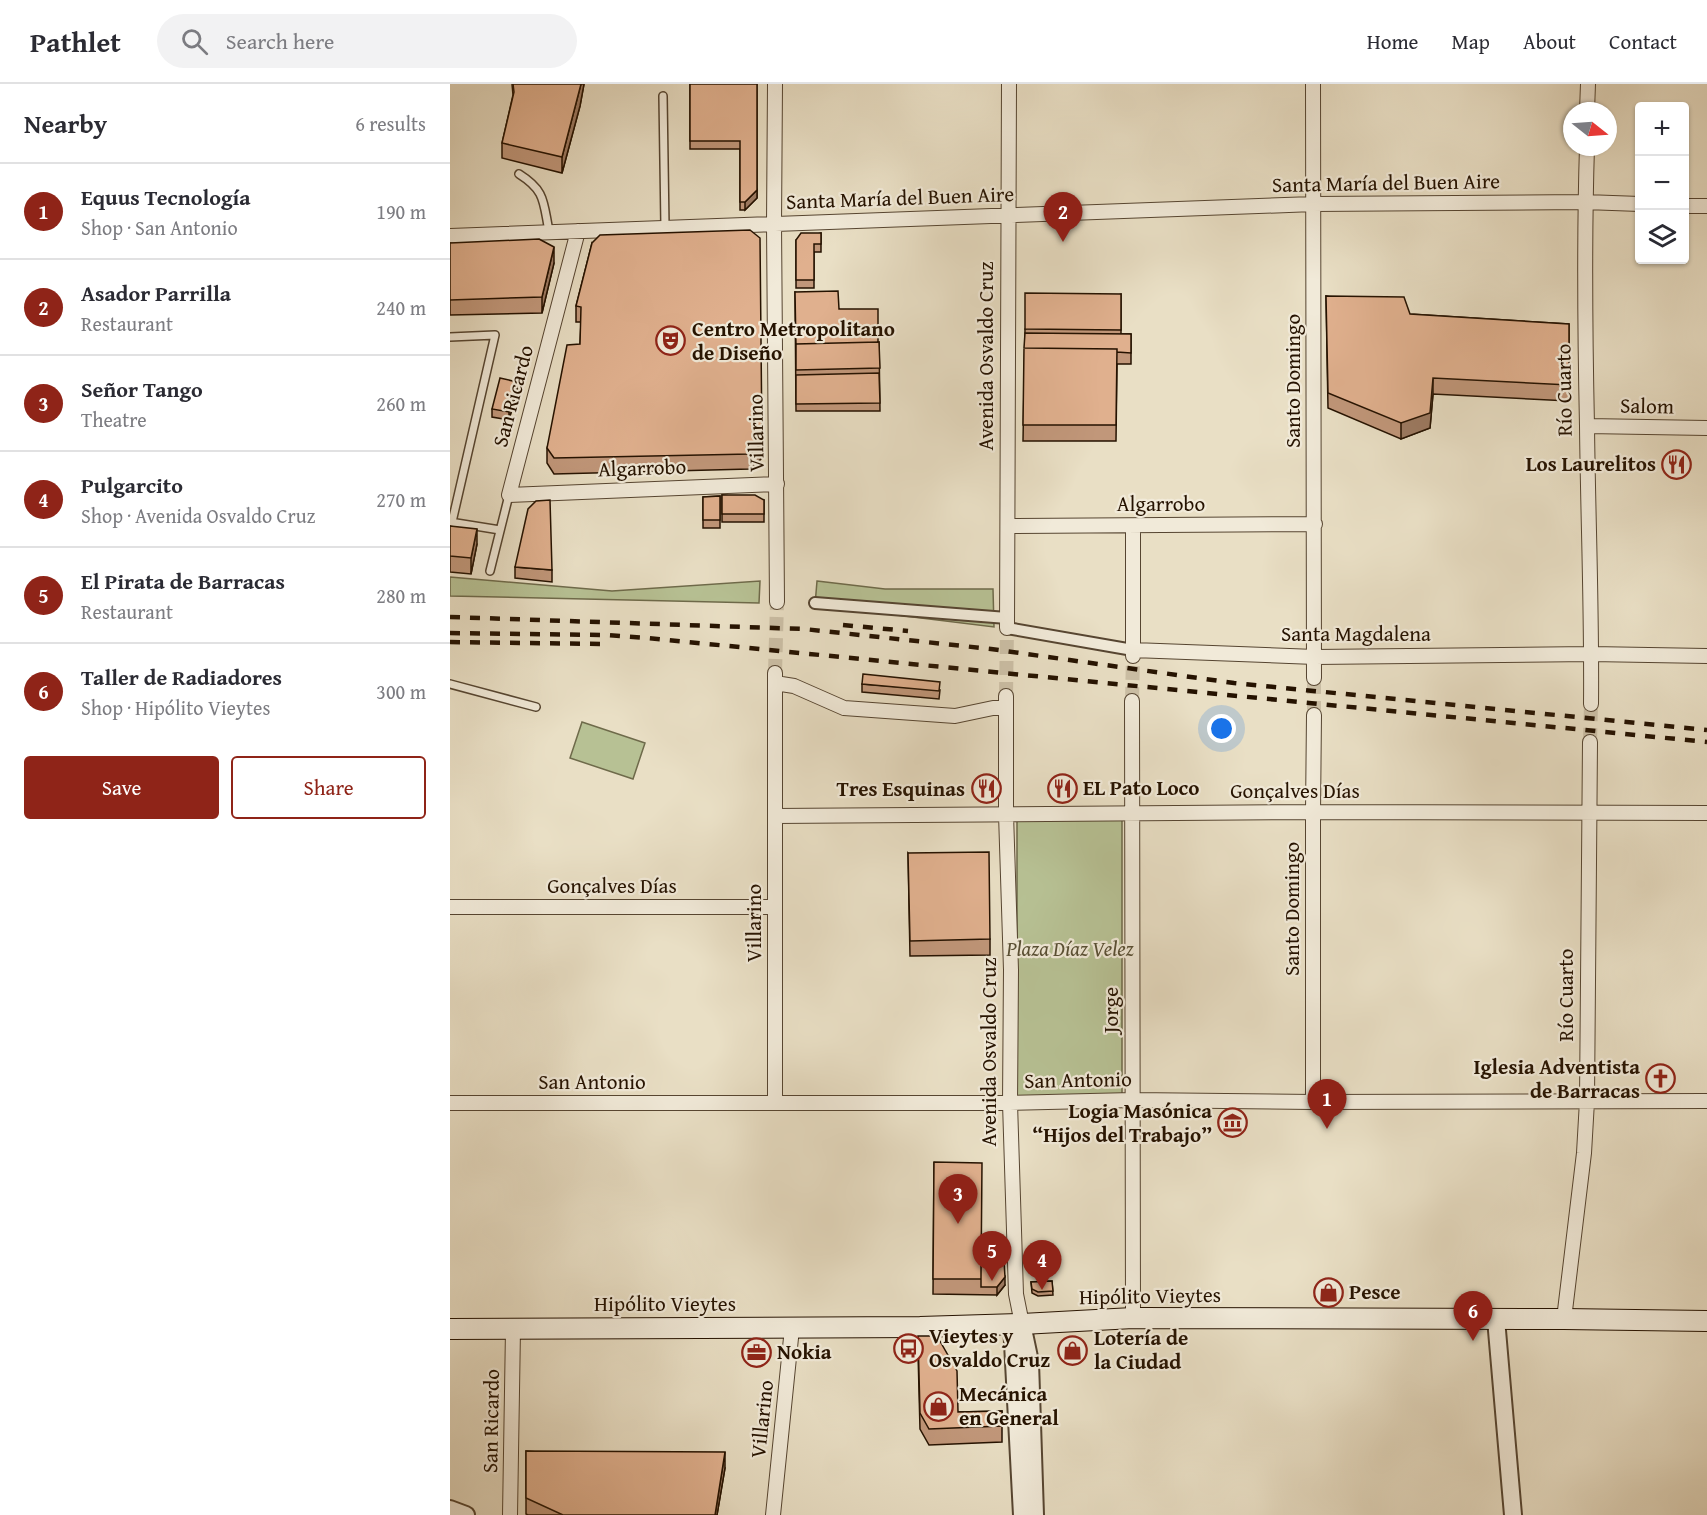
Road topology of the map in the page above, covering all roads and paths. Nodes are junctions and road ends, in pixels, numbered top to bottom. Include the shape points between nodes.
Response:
1 (776, 84) edge
2 (1009, 84) edge
3 (1313, 84) edge
4 (1588, 84) edge
5 (663, 96) dead end
6 (1587, 102) edge
7 (1587, 156) edge
8 (519, 174) dead end
9 (1585, 202) junction
10 (1314, 204) junction
11 (1635, 204) edge
12 (1689, 206) edge
13 (1707, 206) edge
14 (1010, 214) junction
15 (774, 224) junction
16 (665, 227) junction
17 (549, 231) junction
18 (578, 231) junction
19 (450, 236) edge
20 (450, 337) edge
21 (1587, 426) junction
22 (1707, 428) edge
23 (777, 484) junction
24 (508, 495) junction
25 (451, 522) edge
26 (1315, 524) junction
27 (1008, 526) junction
28 (1133, 526) junction
29 (500, 530) junction
30 (490, 572) dead end
31 (777, 602) tunnel mouth
32 (815, 603) dead end
33 (1007, 623) junction
34 (1133, 653) junction
35 (1592, 654) junction
36 (1707, 656) edge
37 (1315, 657) junction
38 (775, 678) joint
39 (1314, 678) tunnel mouth
40 (450, 684) edge
41 (1132, 701) tunnel mouth
42 (1591, 704) tunnel mouth
43 (536, 707) dead end
44 (1314, 715) tunnel mouth
45 (1590, 742) tunnel mouth
46 (1312, 812) junction
47 (1590, 812) junction
48 (1132, 813) junction
49 (1707, 813) edge
50 (1006, 814) junction
51 (775, 816) junction
52 (775, 907) junction
53 (450, 908) edge
54 (1133, 1100) junction
55 (1587, 1101) junction
56 (1707, 1101) edge
57 (775, 1102) junction
58 (1313, 1102) junction
59 (450, 1103) edge
60 (1010, 1103) junction
61 (1133, 1318) junction
62 (1496, 1319) junction
63 (1564, 1319) junction
64 (1707, 1321) edge
65 (1017, 1324) junction
66 (792, 1328) junction
67 (450, 1329) edge
68 (513, 1329) junction
69 (450, 1509) edge
70 (466, 1515) edge
71 (510, 1515) edge
72 (773, 1515) edge
73 (1022, 1515) edge
74 (1035, 1515) edge
75 (1513, 1515) edge

1 - 15 street, Villarino
2 - 14 street, Avenida Osvaldo Cruz
3 - 10 street, Santo Domingo
4 - 6 street
5 - 16 lane
7 - 9 street, Río Cuarto
8 - 17 lane via 541,194
9 - 10 street, Santa María del Buen Aire
9 - 11 street, Santa María del Buen Aire
9 - 21 street, Río Cuarto
10 - 14 street, Santa María del Buen Aire
10 - 26 street, Santo Domingo
12 - 13 street
14 - 15 street, Santa María del Buen Aire
14 - 27 street, Avenida Osvaldo Cruz
15 - 16 street, Santa María del Buen Aire
15 - 23 street, Villarino
16 - 18 street, Santa María del Buen Aire
17 - 18 street, Santa María del Buen Aire
17 - 19 street, Santa María del Buen Aire
18 - 24 street, San Ricardo
20 - 25 lane via 495,335
21 - 22 street, Salom
21 - 35 street, Río Cuarto
23 - 24 street, Algarrobo
23 - 31 street, Villarino
24 - 29 lane, San Ricardo
25 - 29 lane
26 - 28 street, Algarrobo
26 - 37 street, Santo Domingo
27 - 28 street, Algarrobo
27 - 33 street, Avenida Osvaldo Cruz
28 - 34 street
29 - 30 lane, San Ricardo
32 - 33 street, Santa Magdalena
33 - 34 street, Santa Magdalena
34 - 37 street, Santa Magdalena
35 - 36 street, Santa Magdalena
35 - 37 street, Santa Magdalena
35 - 42 street, Río Cuarto
37 - 39 street, Santo Domingo
38 - 50 street, Avenida Osvaldo Cruz via 844,708 955,716 1006,702
38 - 51 street, Villarino
40 - 43 lane
41 - 48 street, Jorge
44 - 46 street, Santo Domingo
45 - 47 street, Río Cuarto
46 - 47 street, Gonçalves Días
46 - 48 street, Gonçalves Días
46 - 58 street, Santo Domingo
47 - 49 street, Gonçalves Días
47 - 55 street, Río Cuarto
48 - 50 street, Gonçalves Días
48 - 54 street, Jorge
50 - 51 street, Gonçalves Días
50 - 60 street, Avenida Osvaldo Cruz
51 - 52 street, Villarino
52 - 53 street, Gonçalves Días
52 - 57 street, Villarino
54 - 58 street, San Antonio
54 - 60 street, San Antonio
54 - 61 street, Jorge
55 - 56 street, San Antonio
55 - 58 street, San Antonio
55 - 63 street, Río Cuarto
57 - 59 street, San Antonio
57 - 60 street, San Antonio
60 - 65 street, Avenida Osvaldo Cruz
61 - 62 main road, Hipólito Vieytes
61 - 65 main road, Hipólito Vieytes
62 - 63 main road, Hipólito Vieytes
62 - 75 street
63 - 64 main road, Hipólito Vieytes
65 - 66 main road, Hipólito Vieytes
65 - 73 street, Avenida Osvaldo Cruz
65 - 74 street, Avenida Osvaldo Cruz via 1030,1362
66 - 68 main road, Hipólito Vieytes
66 - 72 street, Villarino
67 - 68 main road, Hipólito Vieytes
68 - 71 street, San Ricardo
69 - 70 street

